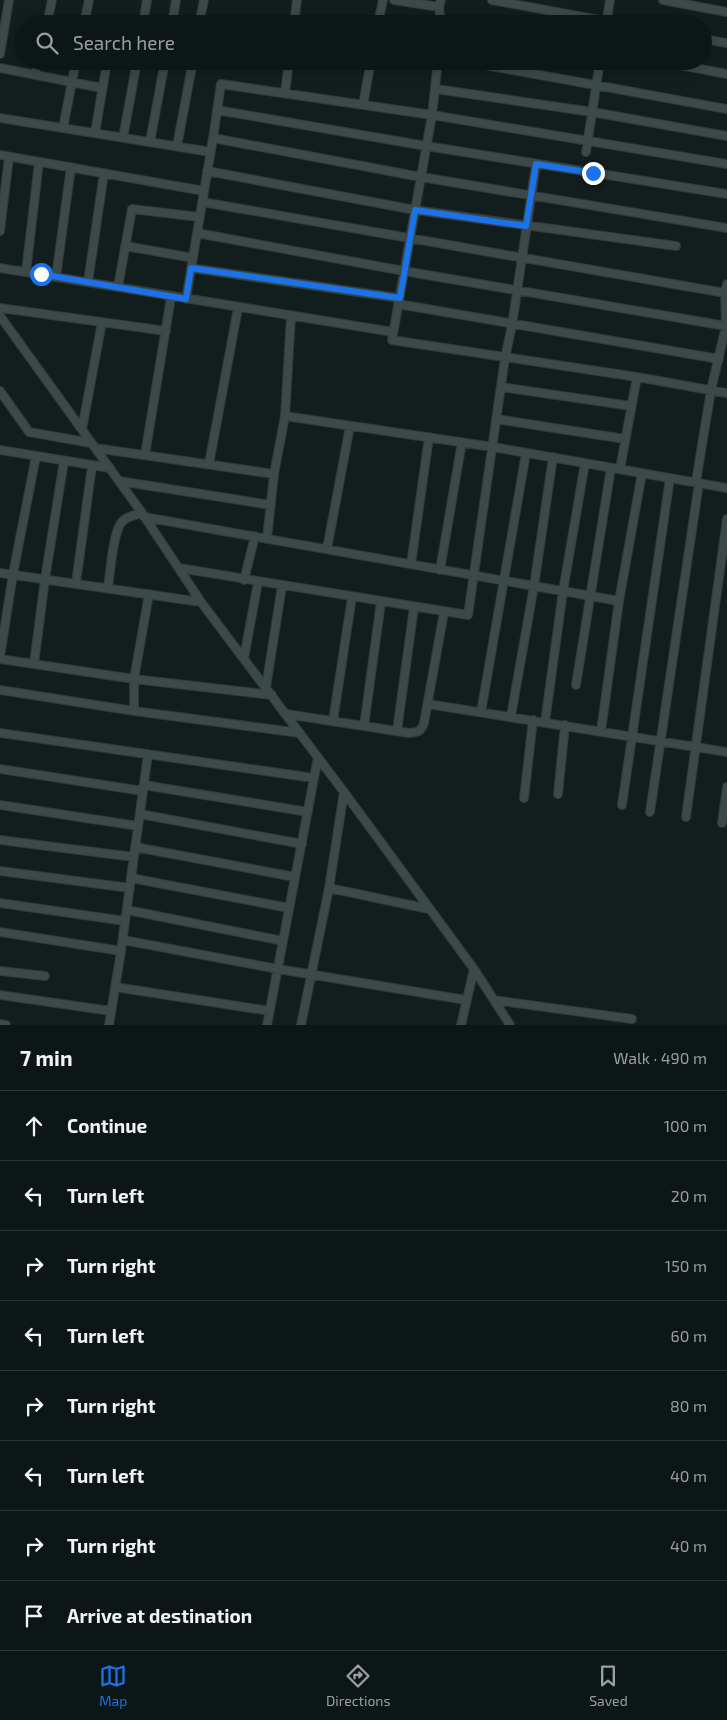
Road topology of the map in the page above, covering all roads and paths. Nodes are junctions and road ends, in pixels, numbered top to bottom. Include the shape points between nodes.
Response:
1 (9, 0) edge
2 (52, 0) edge
3 (89, 0) edge
4 (147, 0) edge
5 (176, 0) edge
6 (204, 0) edge
7 (297, 0) edge
8 (383, 0) edge
9 (394, 0) edge
10 (492, 0) edge
11 (610, 0) edge
12 (663, 0) edge
13 (440, 4) edge
14 (727, 12) edge
15 (49, 15) edge
16 (86, 15) edge
17 (144, 15) edge
18 (174, 15) edge
19 (202, 15) edge
20 (295, 15) edge
21 (380, 15) edge
22 (570, 15) edge
23 (608, 15) edge
24 (712, 40) edge
25 (727, 43) edge
26 (0, 54) edge
27 (0, 68) edge
28 (36, 70) edge
29 (74, 70) edge
30 (105, 70) edge
31 (135, 70) edge
32 (163, 70) edge
33 (191, 70) edge
34 (288, 70) edge
35 (369, 70) edge
36 (437, 70) edge
37 (513, 70) edge
38 (599, 70) edge
39 (706, 70) edge
40 (727, 74) edge
41 (35, 75) junction
42 (71, 82) junction
43 (597, 85) junction
44 (102, 88) junction
45 (436, 89) junction
46 (285, 94) junction
47 (362, 105) junction
48 (727, 109) edge
49 (217, 110) junction
50 (592, 112) junction
51 (432, 116) junction
52 (0, 118) edge
53 (63, 128) junction
54 (95, 133) junction
55 (727, 136) edge
56 (123, 138) junction
57 (213, 138) junction
58 (588, 140) junction
59 (150, 142) junction
60 (177, 146) junction
61 (426, 146) junction
62 (211, 152) junction
63 (586, 152) dead end
64 (0, 155) edge
65 (10, 157) junction
66 (40, 162) junction
67 (536, 164) junction
68 (727, 164) edge
69 (71, 168) junction
70 (207, 171) junction
71 (104, 173) junction
72 (421, 177) junction
73 (204, 191) junction
74 (727, 194) edge
75 (530, 195) junction
76 (202, 202) junction
77 (415, 210) junction
78 (199, 217) junction
79 (526, 226) junction
80 (727, 228) edge
81 (0, 231) edge
82 (197, 233) junction
83 (410, 239) junction
84 (125, 246) junction
85 (676, 246) dead end
86 (522, 256) junction
87 (192, 258) junction
88 (0, 268) edge
89 (191, 268) junction
90 (404, 271) junction
91 (26, 272) junction
92 (56, 277) junction
93 (88, 282) junction
94 (727, 284) edge
95 (118, 288) junction
96 (516, 289) junction
97 (725, 294) junction
98 (172, 297) junction
99 (186, 299) junction
100 (399, 301) junction
101 (0, 308) edge
102 (238, 308) junction
103 (0, 316) edge
104 (291, 316) junction
105 (102, 322) junction
106 (512, 325) junction
107 (726, 326) junction
108 (166, 331) junction
109 (394, 332) junction
110 (505, 358) junction
111 (719, 358) junction
112 (637, 377) junction
113 (501, 387) junction
114 (0, 390) edge
115 (711, 390) junction
116 (727, 393) edge
117 (631, 406) junction
118 (285, 416) junction
119 (496, 419) junction
120 (350, 426) junction
121 (82, 428) junction
122 (429, 438) junction
123 (625, 440) junction
124 (462, 442) junction
125 (93, 445) junction
126 (493, 447) junction
127 (0, 450) edge
128 (526, 453) junction
129 (145, 455) junction
130 (36, 456) junction
131 (553, 458) junction
132 (64, 461) junction
133 (585, 463) junction
134 (209, 464) junction
135 (92, 466) junction
136 (110, 468) junction
137 (611, 468) junction
138 (620, 469) junction
139 (642, 473) junction
140 (274, 474) junction
141 (670, 478) junction
142 (119, 482) junction
143 (698, 483) junction
144 (727, 488) edge
145 (270, 505) junction
146 (143, 515) junction
147 (727, 519) edge
148 (254, 536) junction
149 (267, 539) junction
150 (327, 549) junction
151 (410, 564) junction
152 (179, 568) junction
153 (440, 570) junction
154 (0, 572) edge
155 (13, 574) junction
156 (472, 575) junction
157 (45, 579) junction
158 (244, 580) junction
159 (504, 581) junction
160 (258, 582) junction
161 (76, 584) junction
162 (282, 586) junction
163 (534, 586) junction
164 (108, 588) junction
165 (563, 591) junction
166 (149, 594) junction
167 (591, 596) junction
168 (352, 597) junction
169 (619, 601) junction
170 (201, 602) junction
171 (381, 602) junction
172 (414, 607) junction
173 (444, 612) junction
174 (0, 658) edge
175 (244, 658) junction
176 (34, 664) junction
177 (134, 679) junction
178 (576, 685) dead end
179 (266, 687) junction
180 (0, 690) edge
181 (272, 695) junction
182 (428, 704) junction
183 (134, 711) junction
184 (481, 712) junction
185 (286, 714) junction
186 (511, 716) junction
187 (533, 720) junction
188 (333, 721) junction
189 (545, 722) junction
190 (565, 725) junction
191 (364, 726) junction
192 (397, 731) junction
193 (601, 731) junction
194 (0, 733) edge
195 (300, 733) junction
196 (631, 736) junction
197 (661, 741) junction
198 (696, 747) junction
199 (727, 752) edge
200 (148, 754) junction
201 (318, 757) junction
202 (0, 769) edge
203 (314, 778) junction
204 (727, 787) edge
205 (143, 788) junction
206 (344, 792) junction
207 (558, 794) dead end
208 (524, 798) dead end
209 (0, 805) edge
210 (622, 805) dead end
211 (308, 812) junction
212 (650, 812) dead end
213 (140, 814) junction
214 (686, 817) dead end
215 (722, 823) dead end
216 (138, 826) junction
217 (0, 840) edge
218 (302, 844) junction
219 (135, 847) junction
220 (134, 857) junction
221 (0, 871) edge
222 (295, 877) junction
223 (131, 878) junction
224 (130, 888) junction
225 (329, 888) junction
226 (0, 903) edge
227 (290, 908) junction
228 (429, 909) junction
229 (127, 910) junction
230 (125, 921) junction
231 (0, 932) edge
232 (123, 940) junction
233 (283, 941) junction
234 (121, 951) junction
235 (278, 969) junction
236 (474, 969) junction
237 (0, 971) edge
238 (312, 974) junction
239 (45, 976) dead end
240 (115, 987) junction
241 (0, 995) edge
242 (466, 1000) junction
243 (494, 1000) junction
244 (111, 1011) junction
245 (270, 1011) junction
246 (632, 1019) dead end
247 (0, 1024) edge
248 (6, 1025) edge
249 (109, 1025) edge
250 (267, 1025) edge
251 (301, 1025) edge
252 (461, 1025) edge
253 (510, 1025) edge

1 - 26 street
2 - 15 street
3 - 16 street
4 - 17 street
5 - 18 street
6 - 19 street
7 - 20 street
8 - 21 street
9 - 13 street
10 - 22 street
11 - 23 street
12 - 14 street
24 - 25 street
27 - 41 street
28 - 41 street
29 - 42 street
30 - 44 street
31 - 56 street
32 - 59 street
33 - 60 street
34 - 46 street
35 - 47 street
36 - 45 street
37 - 43 street
38 - 43 street
39 - 40 street
41 - 42 street
42 - 44 street
42 - 53 street
43 - 48 street
43 - 50 street
44 - 54 street
45 - 50 street
45 - 51 street
46 - 47 street
46 - 49 street via 220,84
47 - 51 street
49 - 57 street
49 - 61 street
50 - 55 street
50 - 58 street
51 - 58 street
51 - 61 street
52 - 53 street
53 - 54 street
54 - 56 street
56 - 59 street
57 - 62 street
57 - 72 street
58 - 63 street
58 - 68 street
59 - 60 street
60 - 62 street
61 - 67 street
61 - 72 street
62 - 70 street
64 - 65 street
65 - 66 street
65 - 81 street
66 - 69 street
66 - 91 street
67 - 74 street
67 - 75 street
69 - 71 street
69 - 92 street
70 - 73 street
70 - 77 street
71 - 73 street
71 - 93 street
72 - 75 street
72 - 77 street
73 - 76 street
75 - 79 street
75 - 80 street
76 - 78 street
76 - 83 street
77 - 79 street
77 - 83 street
78 - 82 street
78 - 84 street via 132,209
79 - 85 street
79 - 86 street
82 - 87 street
82 - 90 street
83 - 86 street
83 - 90 street
84 - 87 street
84 - 95 street
86 - 96 street
86 - 97 street
87 - 89 street
88 - 91 street
89 - 99 street
89 - 100 street
90 - 96 street
90 - 100 street
91 - 92 street
92 - 93 street
93 - 95 street
94 - 97 street
95 - 98 street
96 - 106 street
96 - 107 street
97 - 107 street
98 - 99 street
98 - 108 street
99 - 102 street
100 - 106 street
100 - 109 street
101 - 105 street
102 - 104 street
102 - 134 street
103 - 121 street
104 - 109 street
104 - 118 street
105 - 108 street
105 - 121 street
106 - 110 street
106 - 111 street
107 - 111 street
108 - 129 street
109 - 110 street via 392,340
110 - 112 street
110 - 113 street
111 - 115 street
112 - 115 street
112 - 117 street
113 - 117 street
113 - 119 street
114 - 125 street via 29,432
115 - 116 street
115 - 143 street
117 - 123 street
118 - 120 street
118 - 140 street
119 - 123 street
119 - 126 street
120 - 122 street
120 - 150 street
121 - 125 street
122 - 124 street
122 - 151 street
123 - 138 street
124 - 126 street
124 - 153 street
125 - 129 street
125 - 136 street
126 - 128 street
126 - 156 street
127 - 130 street
128 - 131 street
128 - 159 street
129 - 134 street
130 - 132 street
130 - 155 street
131 - 133 street
131 - 163 street
132 - 135 street
132 - 157 street
133 - 137 street
133 - 165 street
134 - 140 street
135 - 136 street
135 - 161 street
136 - 142 street
137 - 138 street
137 - 167 street
138 - 139 street
139 - 141 street
139 - 169 street
140 - 145 street
141 - 143 street
141 - 196 street
142 - 145 street
142 - 146 street
143 - 144 street
143 - 197 street
145 - 149 street
146 - 148 street
146 - 152 street
146 - 164 street via 125,519 120,524
147 - 198 street
148 - 149 street
148 - 158 street
149 - 150 street
150 - 151 street
151 - 153 street
152 - 158 street
152 - 170 street
153 - 156 street
154 - 155 street
155 - 157 street
155 - 174 street
156 - 159 street
156 - 173 street via 468,615
157 - 161 street
157 - 176 street
158 - 160 street
159 - 163 street
159 - 184 street
160 - 162 street
160 - 175 street
161 - 164 street
162 - 168 street
162 - 179 street
163 - 165 street
163 - 186 street
164 - 166 street
165 - 167 street
165 - 189 street
166 - 170 street
166 - 177 street
167 - 169 street
167 - 178 street
168 - 171 street
168 - 188 street
169 - 193 street
170 - 175 street
171 - 172 street
171 - 191 street
172 - 173 street
172 - 192 street
173 - 182 street
174 - 176 street
175 - 179 street
176 - 177 street
177 - 181 street
177 - 183 street
179 - 181 street
180 - 183 street
181 - 185 street
182 - 184 street
182 - 192 street via 422,730
183 - 195 street
184 - 186 street
185 - 188 street
185 - 195 street
186 - 187 street
187 - 189 street
187 - 208 street
188 - 191 street
189 - 190 street
190 - 193 street
190 - 207 street
191 - 192 street
193 - 196 street
194 - 200 street
195 - 201 street
196 - 197 street
196 - 210 street
197 - 198 street
197 - 212 street
198 - 199 street
198 - 214 street
200 - 203 street
200 - 205 street
201 - 203 street
201 - 206 street
202 - 205 street
203 - 211 street
204 - 215 street
205 - 211 street
205 - 213 street
206 - 225 street
206 - 228 street
209 - 216 street
211 - 218 street
213 - 216 street
213 - 218 street
216 - 219 street
217 - 220 street
218 - 222 street
219 - 220 street
219 - 222 street
220 - 223 street
221 - 224 street
222 - 227 street
223 - 224 street
223 - 227 street
224 - 229 street
225 - 228 street
225 - 238 street
226 - 230 street
227 - 233 street
228 - 236 street
229 - 230 street
229 - 233 street
230 - 232 street
231 - 234 street
232 - 234 street
232 - 235 street
233 - 235 street
234 - 240 street
235 - 238 street
235 - 245 street
236 - 242 street
236 - 243 street
237 - 239 street
238 - 242 street
238 - 251 street
240 - 244 street
240 - 245 street
241 - 244 street
242 - 252 street
243 - 246 street
243 - 253 street
244 - 249 street
245 - 250 street
247 - 248 street

